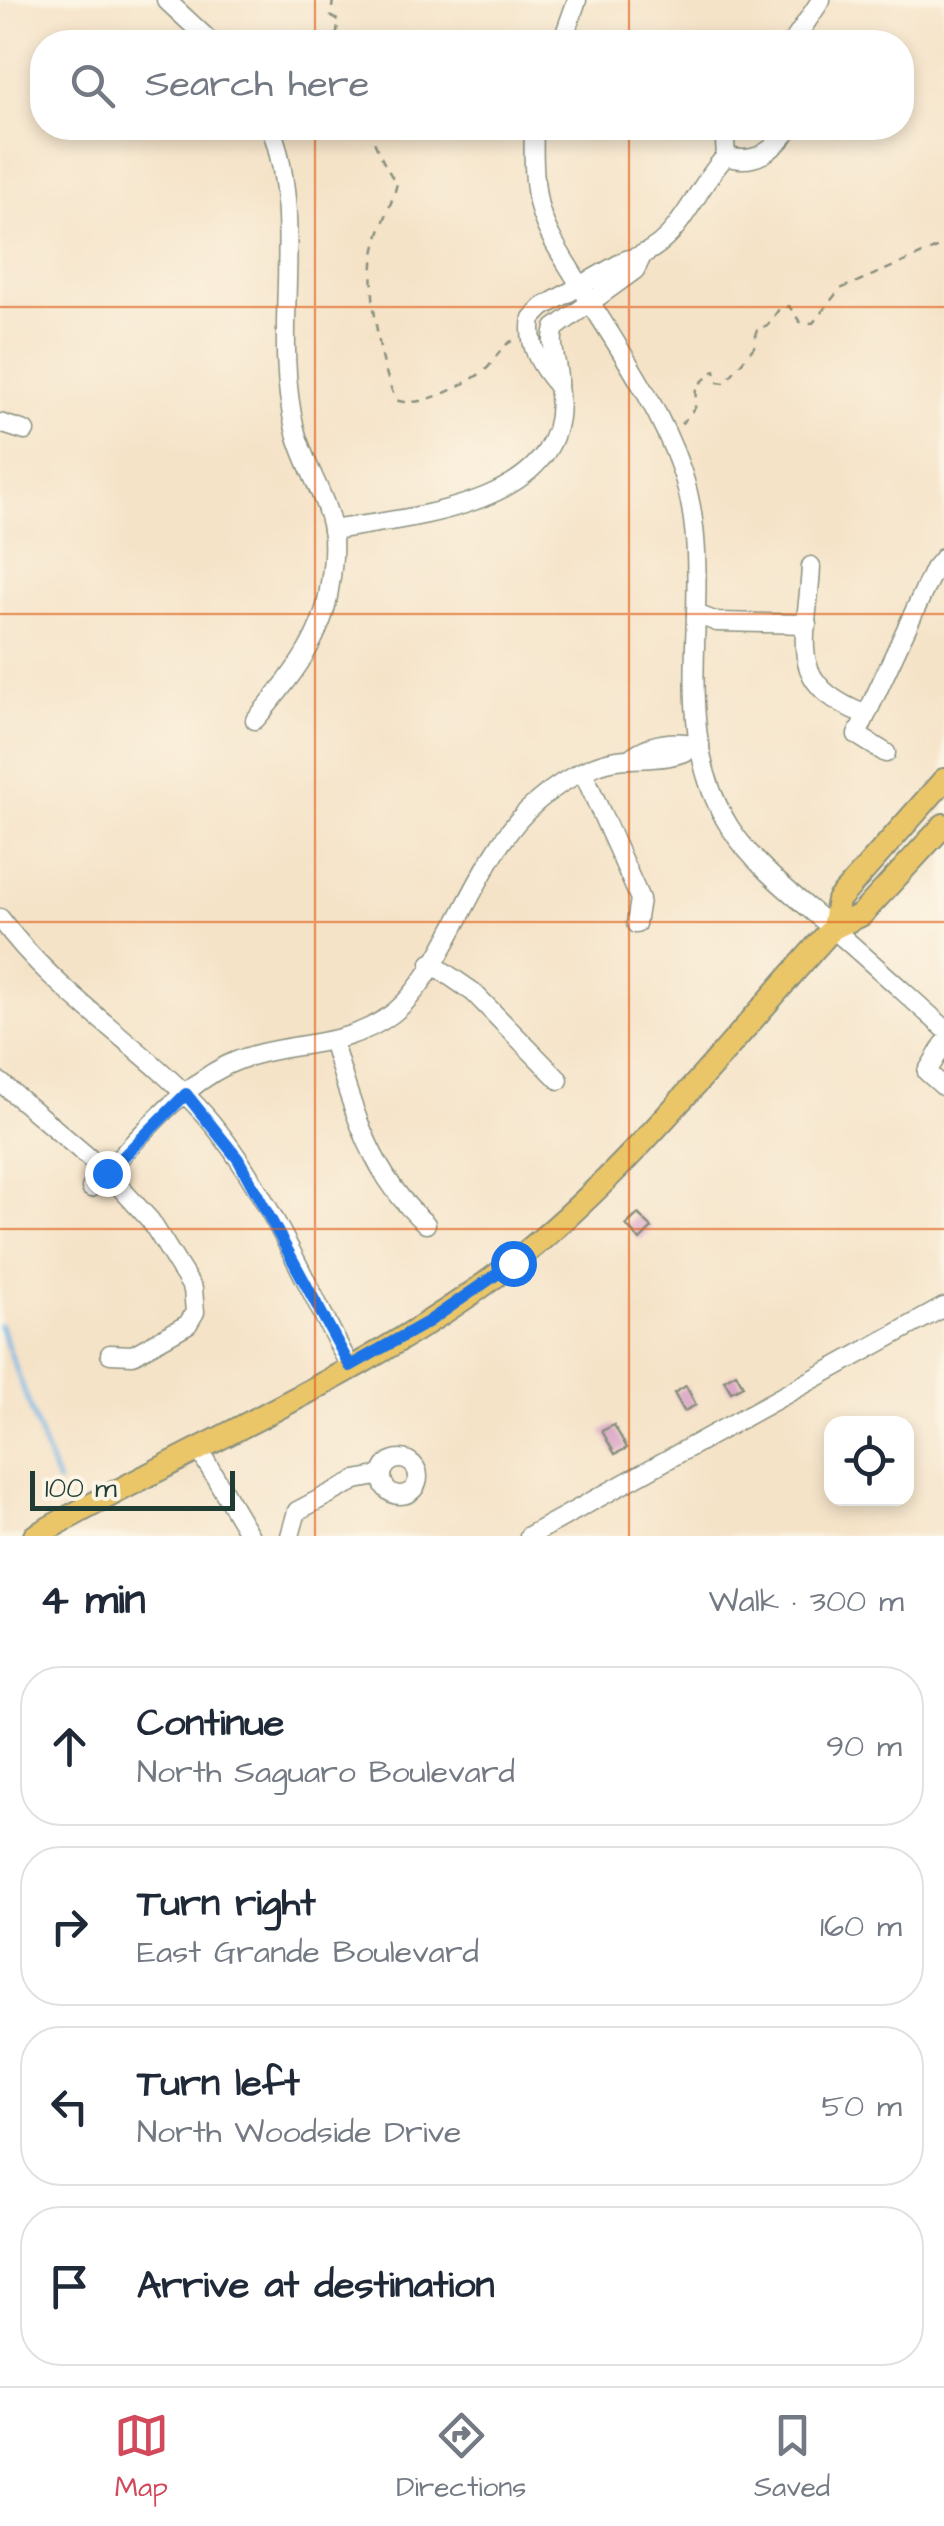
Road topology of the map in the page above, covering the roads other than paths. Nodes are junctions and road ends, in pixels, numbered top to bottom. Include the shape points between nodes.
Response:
1 (166, 0) edge
2 (576, 0) edge
3 (822, 0) edge
4 (198, 30) edge
5 (566, 30) edge
6 (801, 30) edge
7 (275, 140) edge
8 (534, 140) edge
9 (725, 140) edge
10 (777, 140) edge
11 (726, 156) junction
12 (585, 294) junction
13 (552, 334) junction
14 (530, 335) junction
15 (558, 386) junction
16 (0, 423) edge
17 (25, 432) dead end
18 (332, 530) junction
19 (944, 557) edge
20 (810, 566) dead end
21 (696, 614) junction
22 (807, 619) junction
23 (864, 714) junction
24 (255, 720) dead end
25 (700, 745) junction
26 (886, 753) dead end
27 (583, 772) junction
28 (944, 780) edge
29 (944, 825) edge
30 (0, 918) edge
31 (636, 924) dead end
32 (833, 928) junction
33 (431, 963) junction
34 (944, 1028) edge
35 (333, 1043) junction
36 (944, 1044) edge
37 (559, 1080) dead end
38 (0, 1082) edge
39 (944, 1087) edge
40 (186, 1094) junction
41 (107, 1173) junction
42 (92, 1188) dead end
43 (426, 1224) dead end
44 (944, 1307) edge
45 (110, 1354) dead end
46 (350, 1366) junction
47 (198, 1448) junction
48 (382, 1474) dead end
49 (34, 1536) edge
50 (250, 1536) edge
51 (290, 1536) edge
52 (529, 1536) edge

1 - 4 street
2 - 5 street
3 - 6 street
7 - 18 street via 284,170 290,400
8 - 12 street via 541,213
9 - 11 street
10 - 11 street via 759,156
11 - 12 street via 700,183 682,222 642,256 636,270
12 - 13 street
12 - 14 street via 544,307 532,318
12 - 21 street via 682,470 693,520
13 - 14 street
13 - 15 street
14 - 15 street
15 - 18 street via 560,414 552,438 506,487 450,511
16 - 17 street
18 - 24 street via 329,592 317,628 300,663
19 - 23 street
20 - 22 street
21 - 22 street via 717,622
21 - 25 street
22 - 23 street via 809,673 816,688
23 - 26 street via 856,735
25 - 27 street via 678,741 641,749
25 - 32 street via 734,833
27 - 31 street via 640,899
27 - 33 street via 526,811 490,859
28 - 32 main road via 838,900
29 - 32 main road via 861,915
30 - 40 street via 46,972
32 - 34 street
32 - 46 main road via 548,1234 428,1322
33 - 35 street via 396,1011
33 - 37 street via 473,992
35 - 40 street via 245,1058
35 - 43 street via 378,1165 401,1203
36 - 39 street via 927,1072
38 - 41 street
40 - 41 street
40 - 46 street via 238,1159
41 - 42 street
41 - 45 street via 150,1220 195,1300 188,1324 176,1332 133,1355
44 - 52 street
46 - 47 main road
47 - 49 main road
47 - 50 street
48 - 51 street via 296,1511

